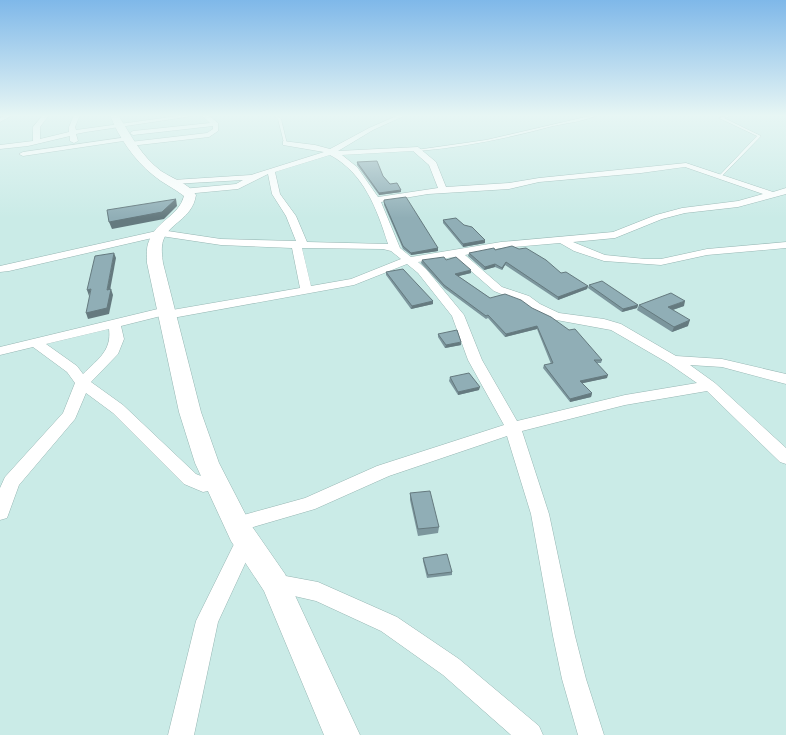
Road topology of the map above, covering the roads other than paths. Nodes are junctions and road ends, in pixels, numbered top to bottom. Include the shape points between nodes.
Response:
1 (50, 149) edge
2 (137, 149) edge
3 (290, 149) edge
4 (293, 149) edge
5 (338, 149) edge
6 (430, 149) edge
7 (746, 149) edge
8 (418, 150) junction
9 (332, 153) junction
10 (17, 155) dead end
11 (306, 161) junction
12 (270, 171) junction
13 (252, 177) junction
14 (720, 177) junction
15 (179, 186) junction
16 (443, 190) junction
17 (786, 191) edge
18 (773, 195) junction
19 (375, 200) junction
20 (161, 233) junction
21 (562, 240) junction
22 (299, 244) junction
23 (786, 245) edge
24 (395, 249) junction
25 (458, 253) junction
26 (409, 260) junction
27 (2, 270) edge
28 (302, 292) junction
29 (167, 313) junction
30 (114, 323) junction
31 (34, 342) junction
32 (0, 351) edge
33 (673, 360) junction
34 (786, 379) edge
35 (82, 383) junction
36 (710, 386) junction
37 (513, 428) junction
38 (786, 458) edge
39 (5, 480) edge
40 (217, 483) junction
41 (0, 513) edge
42 (241, 532) junction
43 (275, 584) junction
44 (181, 735) edge
45 (342, 735) edge
46 (530, 735) edge
47 (591, 735) edge

1 - 10 street
2 - 15 street via 149,166
3 - 11 street
4 - 9 street
5 - 9 street
6 - 8 lane
7 - 14 lane
8 - 9 street
8 - 16 street via 433,164
9 - 11 street
9 - 19 street via 350,164
11 - 12 street
12 - 13 street
12 - 22 street via 276,194 291,216
13 - 15 street
13 - 15 street via 238,186
14 - 16 street via 686,165 539,180 509,186
14 - 18 street
15 - 20 street via 190,196 190,202 185,211
16 - 19 street
17 - 18 street
18 - 21 street via 738,204 685,210 659,217 615,235
19 - 24 street via 383,213
20 - 22 street via 222,242
20 - 27 street
20 - 29 street via 156,241 155,263
21 - 23 street via 604,258 645,262 661,262 708,252
21 - 25 street via 501,245
22 - 24 street via 383,246
22 - 28 street via 306,289
24 - 26 street
25 - 26 street
25 - 33 street via 498,289 525,299 555,316 616,327
26 - 28 street via 354,282
26 - 37 street via 422,271 458,315 476,360
28 - 29 street
29 - 30 street
29 - 40 street via 190,412 207,463
30 - 31 street
30 - 35 street via 117,338 111,354
31 - 32 street
31 - 35 street via 72,369
33 - 34 street via 722,363
33 - 36 street
35 - 39 street via 70,415 32,456
35 - 40 street via 118,409 190,478 203,485
36 - 37 street via 625,400
36 - 38 street
37 - 42 street via 383,471
37 - 47 street via 540,514 564,636
39 - 41 street
40 - 42 street
42 - 43 street
42 - 44 street via 207,621
43 - 45 street
43 - 46 street via 318,592 390,624 451,667

